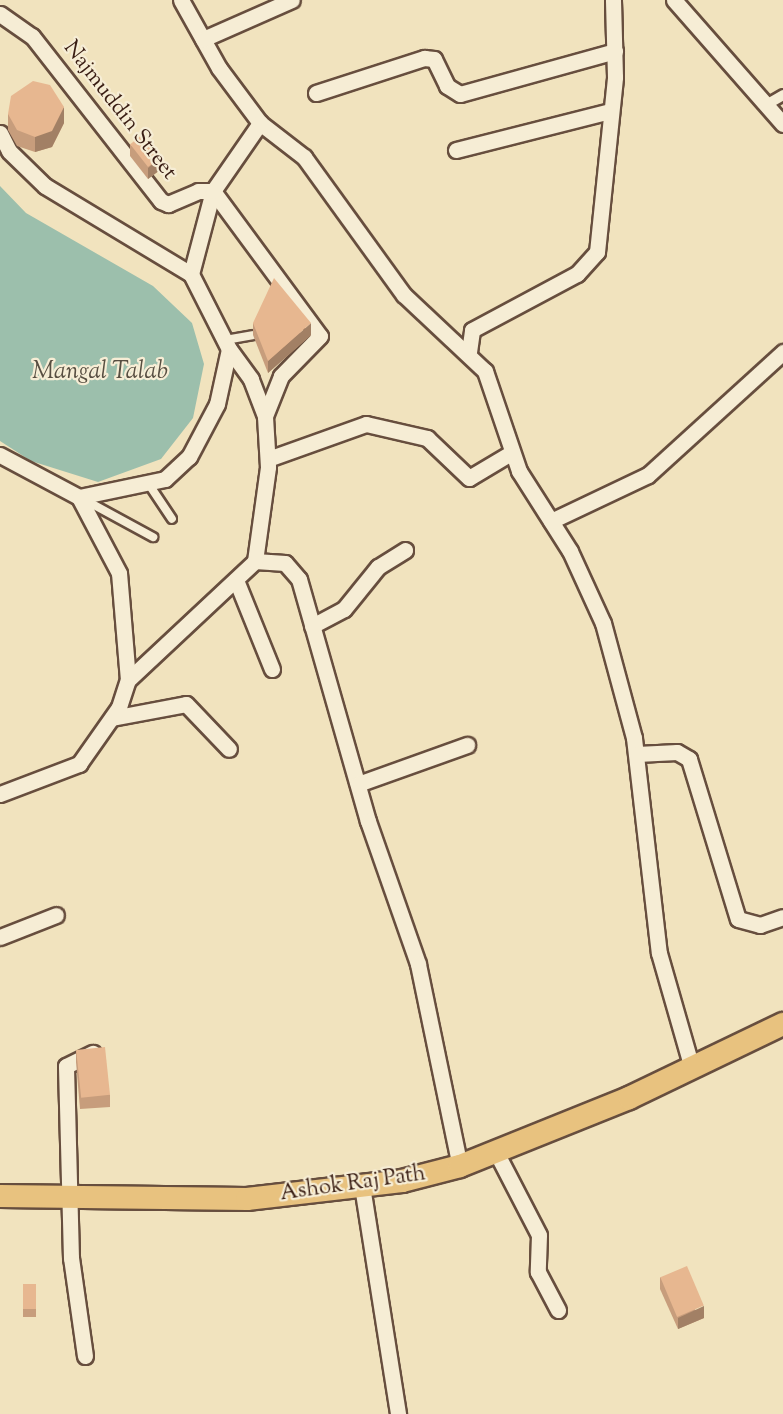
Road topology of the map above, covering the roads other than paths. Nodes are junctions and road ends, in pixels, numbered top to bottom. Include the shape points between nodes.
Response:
1 (181, 0) edge
2 (292, 0) edge
3 (613, 0) edge
4 (674, 0) edge
5 (0, 14) edge
6 (203, 39) junction
7 (615, 51) junction
8 (316, 93) dead end
9 (783, 94) edge
10 (766, 105) junction
11 (610, 111) junction
12 (260, 123) junction
13 (783, 124) edge
14 (0, 134) edge
15 (456, 150) dead end
16 (213, 191) junction
17 (190, 274) junction
18 (253, 335) edge
19 (227, 344) junction
20 (469, 352) junction
21 (783, 352) edge
22 (265, 416) junction
23 (511, 453) junction
24 (0, 455) edge
25 (268, 459) junction
26 (148, 483) junction
27 (79, 497) junction
28 (172, 519) dead end
29 (551, 521) junction
30 (153, 537) dead end
31 (405, 550) dead end
32 (255, 561) junction
33 (236, 580) junction
34 (312, 626) junction
35 (272, 669) dead end
36 (128, 680) junction
37 (112, 718) junction
38 (467, 745) dead end
39 (229, 749) dead end
40 (637, 754) junction
41 (358, 784) junction
42 (0, 794) edge
43 (57, 915) dead end
44 (783, 917) edge
45 (0, 937) edge
46 (783, 1024) edge
47 (105, 1050) edge
48 (692, 1068) junction
49 (496, 1152) junction
50 (460, 1166) junction
51 (362, 1186) junction
52 (0, 1196) edge
53 (71, 1201) junction
54 (558, 1310) dead end
55 (85, 1356) dead end
56 (398, 1414) edge

1 - 6 street
2 - 6 street
3 - 7 street
4 - 10 street
5 - 16 street, Najmuddin Street via 32,36 161,201 168,204 198,191
6 - 12 street
7 - 8 street via 460,94 447,86 434,59 424,58
7 - 11 street
9 - 10 street
10 - 13 street
11 - 15 street
11 - 20 street via 601,237 593,259 577,274 472,330
12 - 16 street
12 - 20 street via 304,157 404,295
14 - 17 street via 9,151 45,186
16 - 17 street
16 - 22 street via 321,336 281,376
17 - 19 street
18 - 19 lane
19 - 22 street via 251,379
19 - 26 street via 217,404 189,457 165,479
20 - 23 street via 485,371
21 - 29 street via 648,475
22 - 25 street
23 - 25 street via 469,478 427,438 366,424
23 - 29 street
24 - 27 street
25 - 32 street
26 - 27 street
26 - 28 lane
27 - 30 lane
27 - 36 street via 119,573
29 - 40 street via 603,623
31 - 34 street via 378,567 344,609
32 - 33 street
32 - 34 street via 293,569
33 - 35 street
33 - 36 street
34 - 41 street
36 - 37 street
37 - 39 street via 186,704
37 - 42 street via 79,764
38 - 41 street
40 - 44 street via 677,752 689,759 738,919 760,925
40 - 48 street via 659,953
41 - 50 street via 418,964
43 - 45 street
46 - 48 main road, Ashok Raj Path
47 - 53 street via 70,1060 66,1066
48 - 49 main road, Ashok Raj Path
49 - 50 main road, Ashok Raj Path
49 - 54 street via 539,1235 538,1272
50 - 51 main road, Ashok Raj Path
51 - 53 main road, Ashok Raj Path via 247,1199
51 - 56 street
52 - 53 main road, Ashok Raj Path
53 - 55 street via 72,1281

